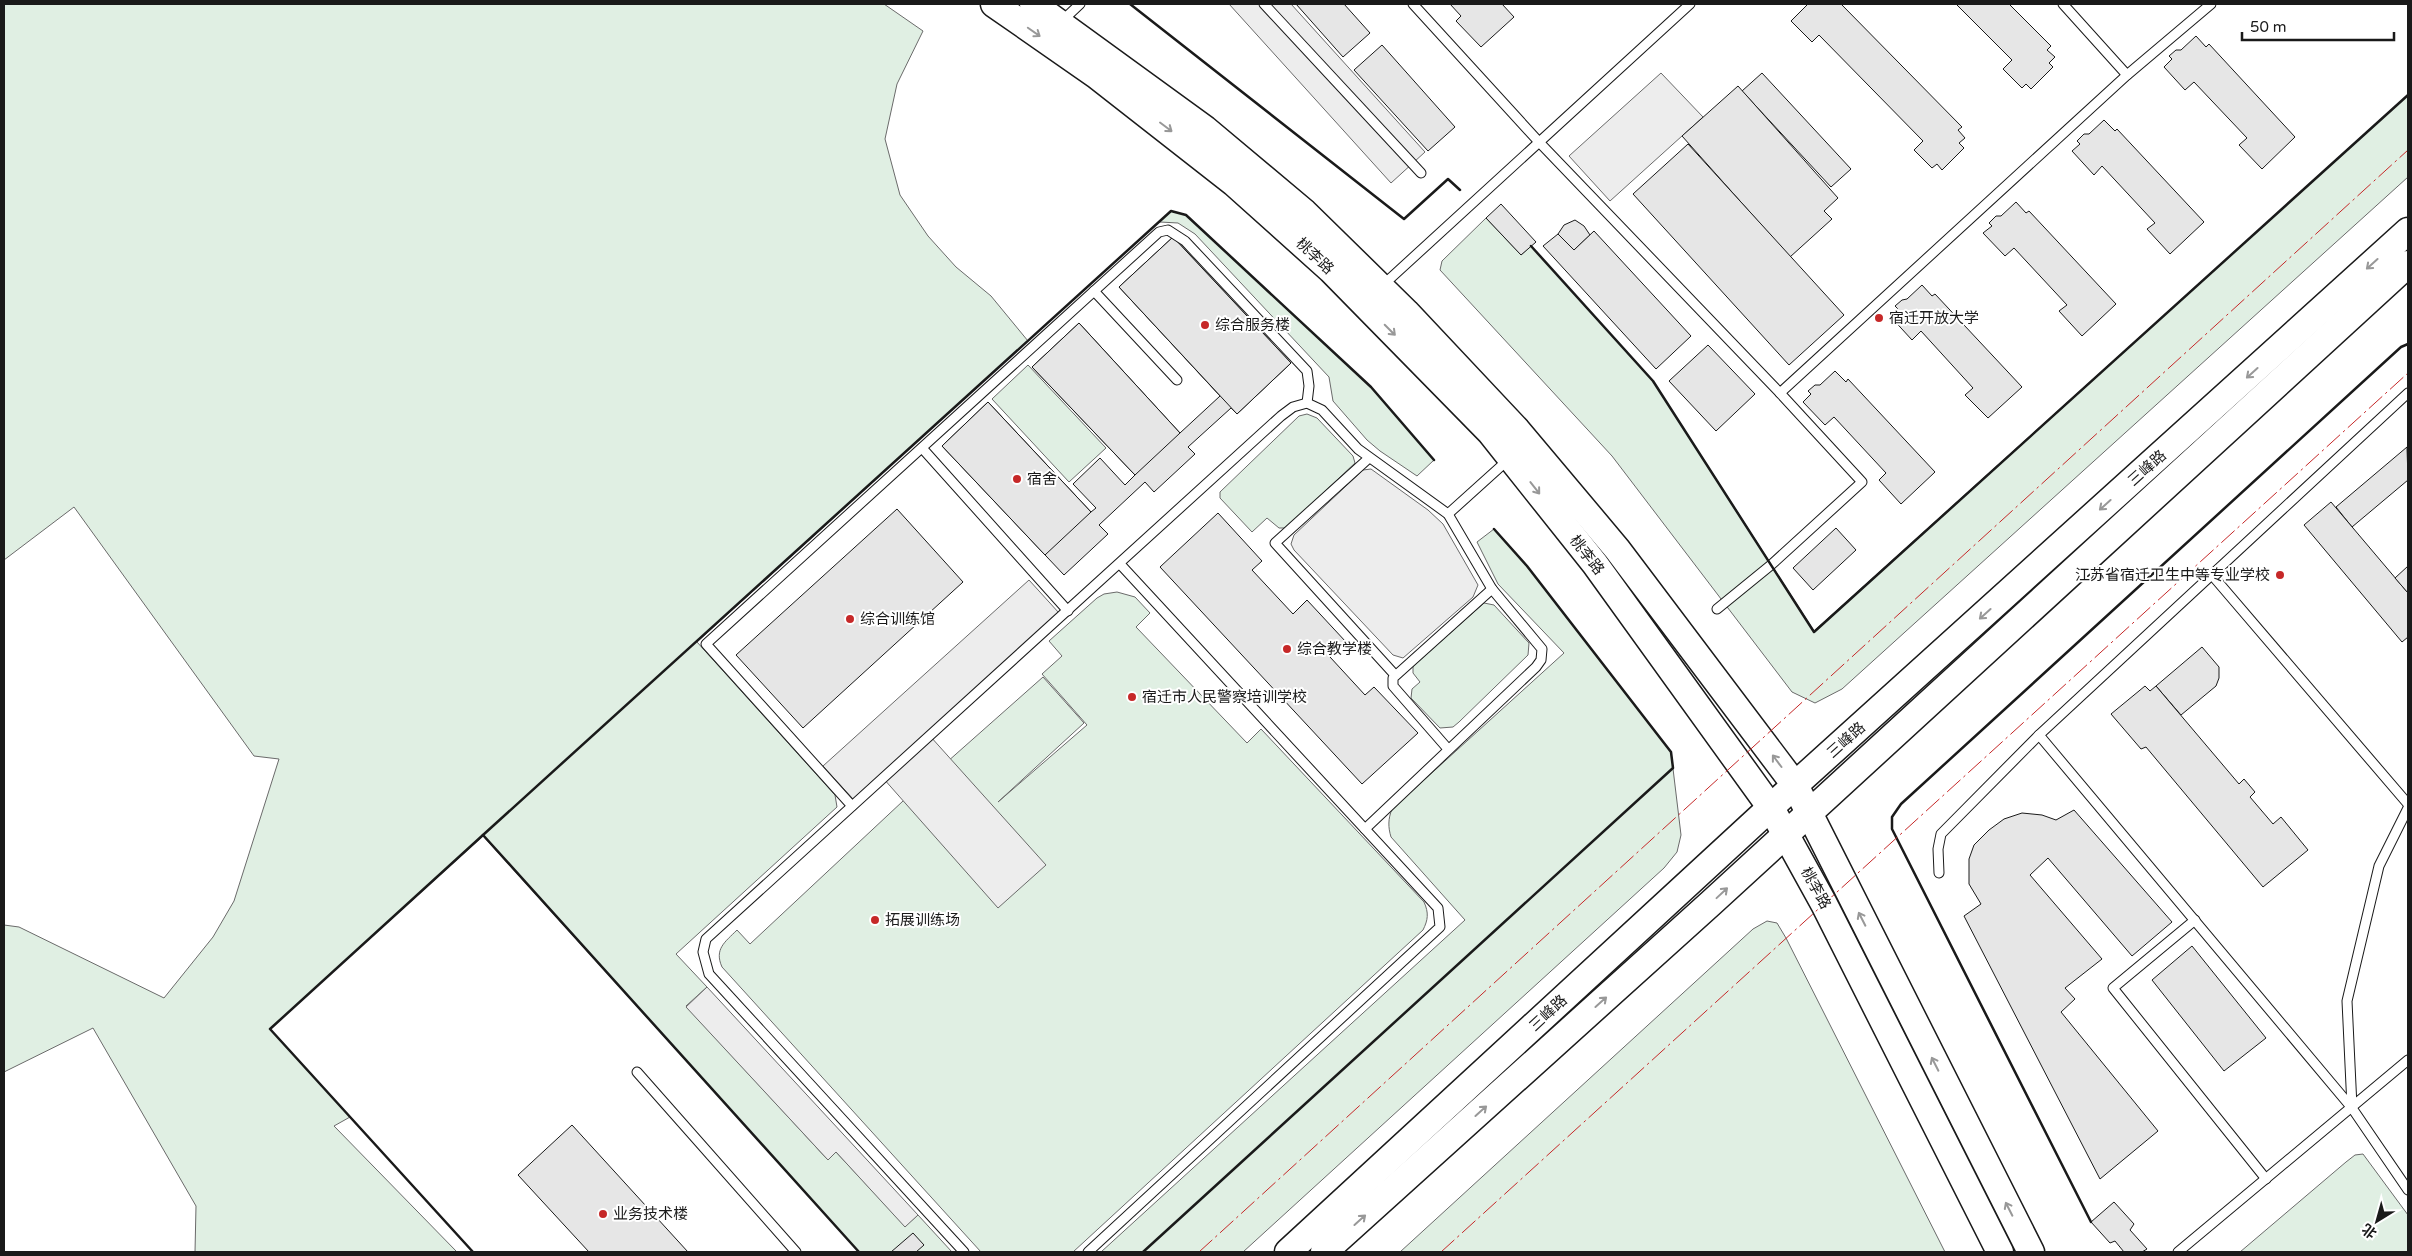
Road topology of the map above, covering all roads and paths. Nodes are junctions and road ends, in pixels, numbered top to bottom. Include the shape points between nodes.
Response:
1 (994, 4) edge
2 (1033, 4) edge
3 (1080, 4) edge
4 (1264, 4) edge
5 (1413, 4) edge
6 (1690, 4) edge
7 (2063, 4) edge
8 (2211, 4) edge
9 (1060, 22) junction
10 (2127, 75) junction
11 (1539, 142) junction
12 (1421, 173) dead end
13 (2408, 231) edge
14 (2408, 264) edge
15 (1094, 291) junction
16 (1372, 295) junction
17 (1177, 380) dead end
18 (1780, 393) junction
19 (2408, 393) edge
20 (1308, 403) junction
21 (922, 448) junction
22 (1520, 450) junction
23 (1369, 458) junction
24 (1448, 514) junction
25 (1120, 564) junction
26 (2212, 575) junction
27 (1492, 589) junction
28 (1718, 610) dead end
29 (1068, 611) junction
30 (1395, 675) junction
31 (2040, 735) junction
32 (1448, 749) junction
33 (1796, 785) junction
34 (2408, 804) edge
35 (852, 806) junction
36 (1771, 808) junction
37 (2408, 808) edge
38 (1809, 813) junction
39 (1365, 829) junction
40 (1786, 835) junction
41 (1939, 873) dead end
42 (2195, 920) junction
43 (2408, 1060) edge
44 (636, 1072) dead end
45 (2352, 1108) junction
46 (2266, 1179) junction
47 (2408, 1190) edge
48 (796, 1252) edge
49 (964, 1252) edge
50 (1088, 1252) edge
51 (1288, 1252) edge
52 (1324, 1252) edge
53 (2000, 1252) edge
54 (2031, 1252) edge
55 (2178, 1252) edge

1 -> 16 main road, 桃李路 via 1175,134
2 - 9 main road, 桃李路
3 - 9 lane
4 - 12 lane
5 - 11 lane
6 - 11 lane
7 - 10 lane
8 - 10 lane
9 - 16 main road, 桃李路 via 1205,129 1304,212
10 - 18 lane
11 - 16 lane
11 - 18 lane
13 -> 33 main road, 三峰路
14 - 38 main road, 三峰路
15 - 17 lane
15 - 20 lane via 1159,232 1168,230 1185,241 1307,372 1310,386
15 - 21 lane
16 - 22 main road, 桃李路
18 - 28 lane via 1862,482
19 - 26 lane
20 - 23 lane via 1322,410
20 - 25 lane via 1293,407 1281,416
21 - 29 lane
21 - 35 lane via 706,644
22 - 24 lane
33 -> 22 main road, 桃李路 via 1617,549
22 -> 36 main road, 桃李路 via 1595,564
23 - 24 lane
23 - 30 lane via 1275,543
24 - 27 lane
25 - 29 lane
25 - 39 lane
26 - 31 lane
26 - 34 lane
27 - 30 lane
27 - 32 lane via 1507,610 1536,639 1542,649 1541,660
29 - 35 lane
30 - 32 lane via 1393,686
31 - 41 lane via 1941,834
31 - 42 lane
32 - 39 lane
33 - 36 main road, 三峰路
33 - 38 main road, 桃李路
35 - 49 lane via 706,939 702,952 709,974 721,988
36 - 40 main road, 桃李路
36 - 51 main road, 三峰路
37 - 45 lane via 2379,866 2347,1001
38 - 40 main road, 三峰路
54 -> 38 main road, 桃李路
39 - 50 lane via 1438,908 1440,926
52 -> 40 main road, 三峰路
40 - 53 main road, 桃李路
42 - 45 lane
42 - 46 lane via 2113,988
43 - 45 lane
44 - 48 lane
45 - 46 lane
45 - 47 lane
46 - 55 lane

